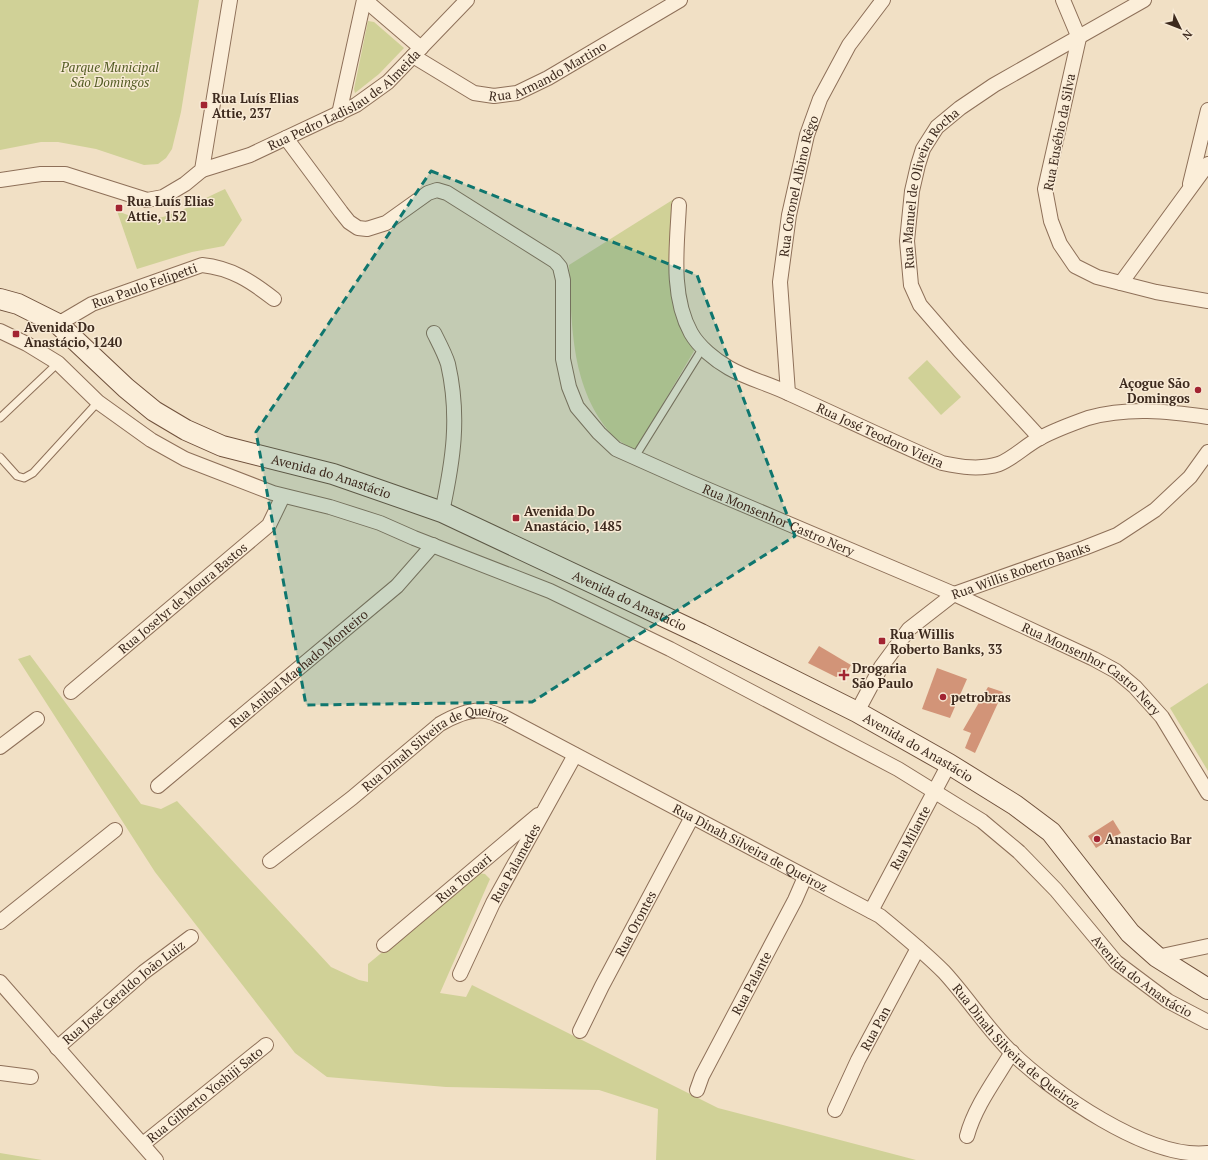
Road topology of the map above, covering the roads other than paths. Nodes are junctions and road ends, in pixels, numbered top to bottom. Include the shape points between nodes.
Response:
1 (230, 0) edge
2 (364, 0) edge
3 (467, 0) edge
4 (680, 0) edge
5 (883, 0) edge
6 (1063, 0) edge
7 (1144, 0) edge
8 (1079, 38) junction
9 (417, 52) junction
10 (1208, 110) edge
11 (339, 114) junction
12 (286, 138) junction
13 (1208, 164) edge
14 (202, 170) junction
15 (0, 180) edge
16 (1189, 190) junction
17 (679, 205) dead end
18 (1121, 283) junction
19 (0, 298) edge
20 (274, 299) dead end
21 (1208, 301) edge
22 (58, 324) junction
23 (0, 331) edge
24 (434, 333) dead end
25 (699, 354) dead end
26 (58, 363) junction
27 (788, 393) junction
28 (98, 402) junction
29 (1208, 417) edge
30 (0, 418) edge
31 (1040, 438) junction
32 (638, 452) dead end
33 (1208, 452) edge
34 (0, 457) edge
35 (282, 496) junction
36 (442, 512) junction
37 (433, 545) junction
38 (954, 594) junction
39 (71, 692) dead end
40 (857, 712) junction
41 (37, 720) dead end
42 (0, 747) edge
43 (575, 755) junction
44 (949, 764) junction
45 (158, 786) dead end
46 (934, 792) junction
47 (1208, 793) edge
48 (543, 811) junction
49 (692, 817) junction
50 (115, 830) dead end
51 (270, 861) dead end
52 (805, 877) junction
53 (871, 911) junction
54 (0, 922) edge
55 (191, 937) dead end
56 (384, 944) dead end
57 (1208, 946) edge
58 (918, 948) junction
59 (1157, 957) junction
60 (460, 974) dead end
61 (0, 982) edge
62 (1208, 989) edge
63 (1208, 1022) edge
64 (580, 1031) dead end
65 (266, 1045) dead end
66 (57, 1048) junction
67 (1012, 1052) junction
68 (0, 1073) edge
69 (31, 1077) dead end
70 (697, 1090) dead end
71 (834, 1110) dead end
72 (967, 1136) dead end
73 (143, 1144) junction
74 (1208, 1154) edge
75 (156, 1160) edge

1 - 14 street
2 - 9 street, Rua Armando Martino
2 - 11 street
3 - 9 street, Rua Pedro Ladislau de Almeida
4 - 9 street, Rua Armando Martino via 548,78 517,93 494,96 474,93
5 - 27 street, Rua Coronel Albino Rêgo via 849,45 820,99 807,135 789,215 780,282
6 - 8 street
7 - 8 street, Rua Manuel de Oliveira Rocha
8 - 18 street, Rua Eusébio da Silva via 1045,189 1046,196 1051,221 1060,244 1075,266 1097,277
8 - 31 street, Rua Manuel de Oliveira Rocha via 988,89 937,127 921,154 908,219 908,267 920,305
9 - 11 street, Rua Pedro Ladislau de Almeida via 375,92
10 - 16 street
11 - 12 street, Rua Pedro Ladislau de Almeida
12 - 14 street, Rua Pedro Ladislau de Almeida via 250,155
12 - 38 street, Rua Monsenhor Castro Nery via 341,212 358,228 367,229 386,223 436,190 447,193 550,257 560,267 563,280 563,359 569,387 577,407 616,449
13 - 16 street
14 - 15 street via 163,197 147,200 65,174 40,174
16 - 18 street
17 - 27 street, Rua José Teodoro Vieira via 676,259 678,284 680,302 691,333 713,357 728,367
18 - 21 street, Rua Eusébio da Silva
19 - 22 main road, Avenida do Anastácio
20 - 22 street, Rua Paulo Felipetti via 231,271 202,265 92,304
22 - 36 main road, Avenida do Anastácio via 126,388 154,411 186,430 222,446 333,474
23 - 26 street, Avenida do Anastácio
24 - 36 street via 447,363 455,419 452,465
25 - 32 lane
26 - 28 street, Avenida do Anastácio
26 - 30 lane
27 - 31 street, Rua José Teodoro Vieira via 942,463 960,467 978,468 999,464
28 - 34 lane via 32,473 24,478 17,476
28 - 35 street, Avenida do Anastácio via 151,440 185,459
29 - 31 street, Rua José Teodoro Vieira via 1178,412 1126,411 1086,419
33 - 38 street, Rua Willis Roberto Banks via 1190,477 1155,510 1117,535
35 - 37 street, Avenida do Anastácio via 330,507 380,523
35 - 39 street, Rua Joselyr de Moura Bastos via 269,525
36 - 40 main road, Avenida do Anastácio via 701,634
37 - 45 street, Rua Anibal Machado Monteiro via 398,586
37 - 46 street, Avenida do Anastácio via 577,603 871,755
38 - 40 street, Rua Willis Roberto Banks via 909,629 881,667
38 - 47 street, Rua Monsenhor Castro Nery via 1116,671 1135,687 1162,717
40 - 44 main road, Avenida do Anastácio
41 - 42 street
43 - 48 street, Rua Palamedes
43 - 49 street, Rua Dinah Silveira de Queiroz
43 - 51 street, Rua Dinah Silveira de Queiroz via 504,717 485,711 464,713 440,724 352,798
44 - 46 street, Rua Milante
44 - 59 main road, Avenida do Anastácio via 1015,804 1051,832 1130,933
46 - 53 street, Rua Milante
46 - 63 street, Avenida do Anastácio via 982,821 1019,852 1056,890 1116,962 1168,1001
48 - 56 street, Rua Toroari
48 - 60 street, Rua Palamedes via 493,903
49 - 52 street, Rua Dinah Silveira de Queiroz
49 - 64 street, Rua Orontes
50 - 54 street
52 - 53 street, Rua Dinah Silveira de Queiroz
52 - 70 street, Rua Palante
53 - 58 street, Rua Dinah Silveira de Queiroz
55 - 66 street, Rua José Geraldo João Luiz via 144,972
57 - 59 street
58 - 67 street, Rua Dinah Silveira de Queiroz via 944,973
58 - 71 street, Rua Pan
59 - 62 main road, Avenida do Anastácio
61 - 66 street
65 - 73 street, Rua Gilberto Yoshiji Sato
66 - 73 street
67 - 72 street via 987,1092
67 - 74 street, Rua Dinah Silveira de Queiroz via 1048,1086 1134,1142 1168,1155
68 - 69 street
73 - 75 street

